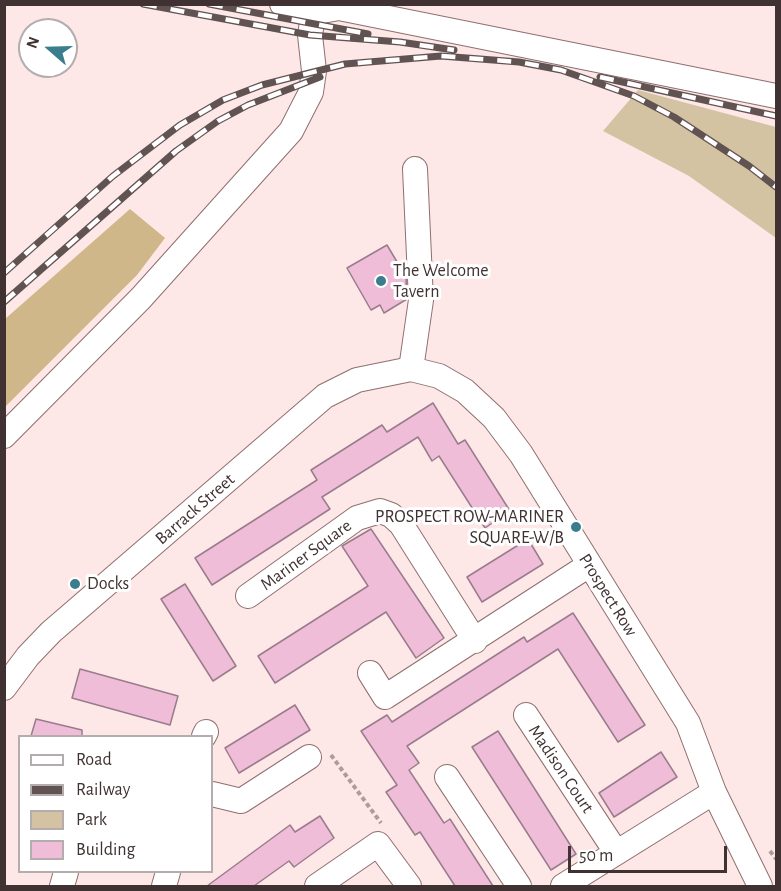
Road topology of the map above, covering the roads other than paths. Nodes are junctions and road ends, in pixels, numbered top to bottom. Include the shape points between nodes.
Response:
1 (282, 4) edge
2 (313, 16) junction
3 (777, 96) edge
4 (415, 169) dead end
5 (411, 369) junction
6 (4, 436) edge
7 (590, 565) junction
8 (248, 596) dead end
9 (475, 641) junction
10 (370, 673) dead end
11 (4, 688) edge
12 (526, 716) dead end
13 (309, 757) road end
14 (447, 777) dead end
15 (714, 792) junction
16 (213, 794) edge
17 (616, 852) junction
18 (317, 886) edge
19 (409, 886) edge
20 (519, 886) edge
21 (563, 886) edge
22 (760, 886) edge

1 - 2 street
2 - 3 street via 339,8
2 - 6 street via 311,92 291,131 141,298
4 - 5 street via 421,300
5 - 7 street, Prospect Row via 439,376 465,391 494,418
5 - 11 street, Barrack Street via 357,380 326,396 51,632
7 - 9 street
7 - 15 street, Prospect Row via 688,723
8 - 9 street, Mariner Square via 357,518 380,511 401,524
9 - 10 street via 385,697
12 - 17 street, Madison Court
13 - 16 street via 241,801
14 - 20 street
15 - 17 street
15 - 22 street, Prospect Row
17 - 21 street
18 - 19 street via 378,844

